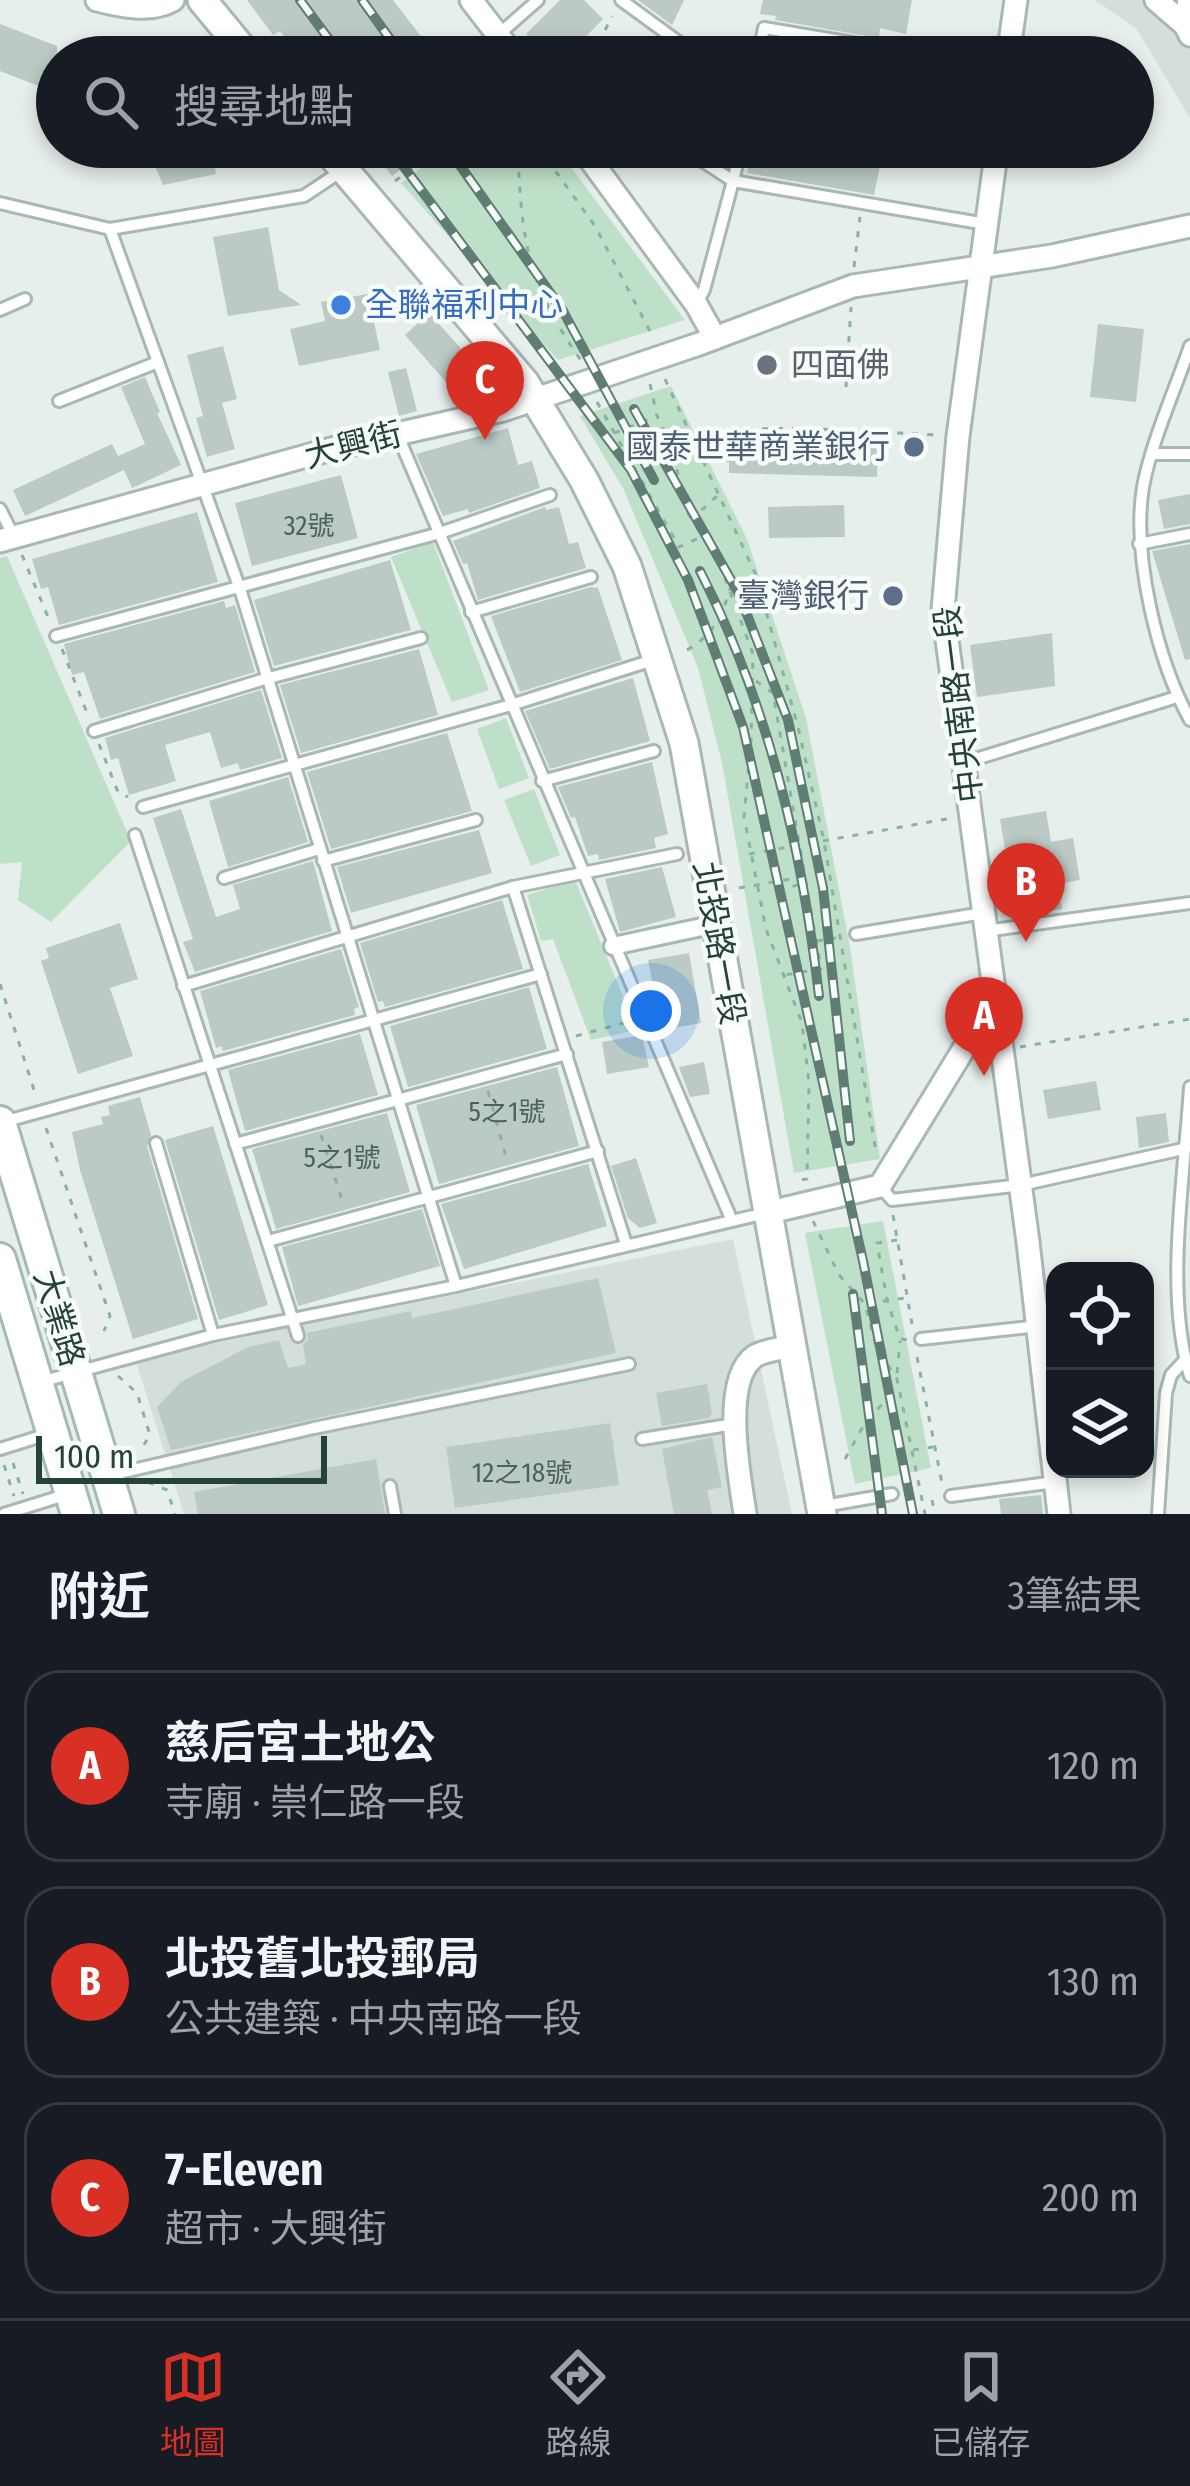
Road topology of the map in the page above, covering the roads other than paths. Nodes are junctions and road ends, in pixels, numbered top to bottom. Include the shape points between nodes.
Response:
1 (98, 0) edge
2 (172, 0) edge
3 (202, 0) edge
4 (471, 0) edge
5 (538, 0) edge
6 (621, 0) edge
7 (1016, 0) edge
8 (1156, 0) edge
9 (1190, 0) edge
10 (1188, 28) edge
11 (499, 35) joint
12 (232, 36) edge
13 (668, 36) edge
14 (762, 36) edge
15 (811, 36) edge
16 (1012, 36) edge
17 (596, 168) edge
18 (713, 168) edge
19 (736, 168) edge
20 (994, 168) edge
21 (343, 170) joint
22 (733, 181) junction
23 (0, 202) edge
24 (987, 224) junction
25 (1190, 226) edge
26 (110, 229) junction
27 (979, 266) junction
28 (25, 299) dead end
29 (696, 304) junction
30 (0, 310) edge
31 (715, 338) junction
32 (1190, 346) edge
33 (158, 362) junction
34 (1186, 370) edge
35 (535, 399) junction
36 (59, 400) dead end
37 (397, 433) junction
38 (1154, 454) junction
39 (1190, 454) edge
40 (203, 485) junction
41 (550, 495) dead end
42 (0, 509) edge
43 (440, 533) junction
44 (1190, 534) edge
45 (7, 539) edge
46 (1139, 544) junction
47 (590, 577) dead end
48 (240, 589) junction
49 (470, 612) junction
50 (56, 636) road end
51 (421, 638) dead end
52 (673, 655) junction
53 (265, 679) junction
54 (1177, 697) junction
55 (511, 705) junction
56 (1190, 720) edge
57 (94, 731) road end
58 (654, 751) dead end
59 (965, 762) junction
60 (293, 764) junction
61 (542, 781) junction
62 (143, 807) road end
63 (476, 820) dead end
64 (135, 835) dead end
65 (677, 854) dead end
66 (321, 855) junction
67 (584, 874) junction
68 (224, 878) dead end
69 (513, 887) junction
70 (1190, 903) edge
71 (984, 922) junction
72 (716, 924) junction
73 (856, 934) dead end
74 (347, 937) junction
75 (613, 946) junction
76 (541, 974) junction
77 (184, 986) junction
78 (993, 1001) junction
79 (374, 1021) junction
80 (567, 1054) junction
81 (208, 1064) junction
82 (1190, 1087) edge
83 (398, 1099) junction
84 (1189, 1111) edge
85 (0, 1122) edge
86 (156, 1143) dead end
87 (235, 1144) junction
88 (1183, 1149) junction
89 (598, 1151) junction
90 (1021, 1185) junction
91 (431, 1197) junction
92 (884, 1197) junction
93 (766, 1214) junction
94 (732, 1222) junction
95 (268, 1241) junction
96 (626, 1244) junction
97 (3, 1277) edge
98 (455, 1286) junction
99 (295, 1320) junction
100 (1038, 1326) junction
101 (213, 1335) junction
102 (298, 1336) dead end
103 (918, 1340) road end
104 (792, 1346) junction
105 (1185, 1360) junction
106 (629, 1364) dead end
107 (75, 1370) junction
108 (1190, 1376) edge
109 (40, 1382) junction
110 (734, 1424) junction
111 (54, 1432) junction
112 (642, 1439) dead end
113 (3, 1449) edge
114 (108, 1475) junction
115 (1054, 1482) junction
116 (390, 1486) dead end
117 (892, 1494) dead end
118 (951, 1496) dead end
119 (74, 1504) edge
120 (822, 1510) edge
121 (4, 1514) edge
122 (119, 1514) edge
123 (395, 1514) edge
124 (745, 1514) edge
125 (1059, 1514) edge
126 (1158, 1514) edge

1 - 2 street via 124,7
3 - 12 street
4 - 11 street
5 - 11 lane
6 - 13 lane
7 - 16 street
8 - 10 street
9 - 10 street
14 - 15 lane via 764,28
17 - 29 street
18 - 22 lane
19 - 22 lane
20 - 24 street, 中央南路一段
21 - 26 lane via 304,196
21 - 35 street, 北投路一段
22 - 24 lane
22 - 29 lane
23 - 26 lane
24 - 27 street, 中央南路一段
25 - 27 street, 大興街
26 - 33 lane
27 - 31 street, 大興街 via 853,286
27 - 59 street, 中央南路一段 via 943,610
28 - 30 lane
29 - 31 street
31 - 35 street, 大興街
32 - 34 lane
33 - 36 lane
33 - 40 lane
34 - 38 lane
35 - 37 street, 大興街
35 - 52 street, 北投路一段
37 - 40 street, 大興街
37 - 43 lane
38 - 39 lane
38 - 46 lane
40 - 45 street, 大興街
40 - 48 lane
41 - 43 lane
42 - 45 lane
43 - 48 lane
43 - 49 lane
44 - 46 lane
46 - 54 lane
47 - 49 lane
48 - 50 lane
48 - 53 lane
49 - 55 lane
51 - 53 lane
52 - 55 lane
52 - 72 street, 北投路一段
53 - 57 lane
53 - 60 lane
54 - 56 lane
54 - 59 lane
55 - 60 lane
55 - 61 lane
58 - 61 lane
59 - 71 street, 中央南路一段
60 - 62 lane
60 - 66 lane
61 - 67 lane
63 - 66 lane
64 - 77 lane
65 - 67 lane
66 - 68 lane
66 - 74 lane
67 - 69 lane
67 - 75 lane
69 - 74 lane
69 - 76 lane
70 - 71 lane
71 - 73 lane
71 - 78 street, 中央南路一段
72 - 75 street
72 - 93 street, 北投路一段
74 - 77 lane
74 - 79 lane
75 - 94 lane
76 - 79 lane
76 - 80 lane
77 - 81 lane
78 - 90 street, 中央南路一段
78 - 92 street
79 - 81 lane
79 - 83 lane
80 - 83 lane
80 - 89 lane
81 - 85 lane
81 - 87 lane
82 - 84 lane
83 - 87 lane
83 - 91 lane
84 - 88 lane
85 - 107 main road, 大業路
86 - 101 lane
87 - 95 lane
88 - 90 lane
88 - 105 lane
89 - 91 lane
89 - 96 lane
90 - 92 lane
90 - 100 street, 中央南路一段
91 - 95 lane
91 - 98 lane
92 - 93 street
93 - 94 lane
93 - 104 street, 北投路一段
94 - 96 lane
95 - 99 lane
96 - 98 lane
97 - 109 main road, 大業路
98 - 99 lane
99 - 101 lane
99 - 102 lane
100 - 103 lane
100 - 115 street, 中央南路一段
101 - 107 lane
104 - 110 street via 754,1357 741,1376
104 - 120 street, 北投路一段
105 - 108 lane
105 - 126 lane via 1166,1393
106 - 114 lane via 313,1424
107 - 109 lane
107 - 114 main road, 大業路
109 - 111 main road, 大業路
110 - 112 lane
110 - 124 street
111 - 113 lane
111 - 119 main road, 大業路
114 - 122 main road, 大業路
115 - 118 lane
115 - 125 street, 中央南路一段
116 - 123 lane
117 - 120 lane
119 - 121 lane

